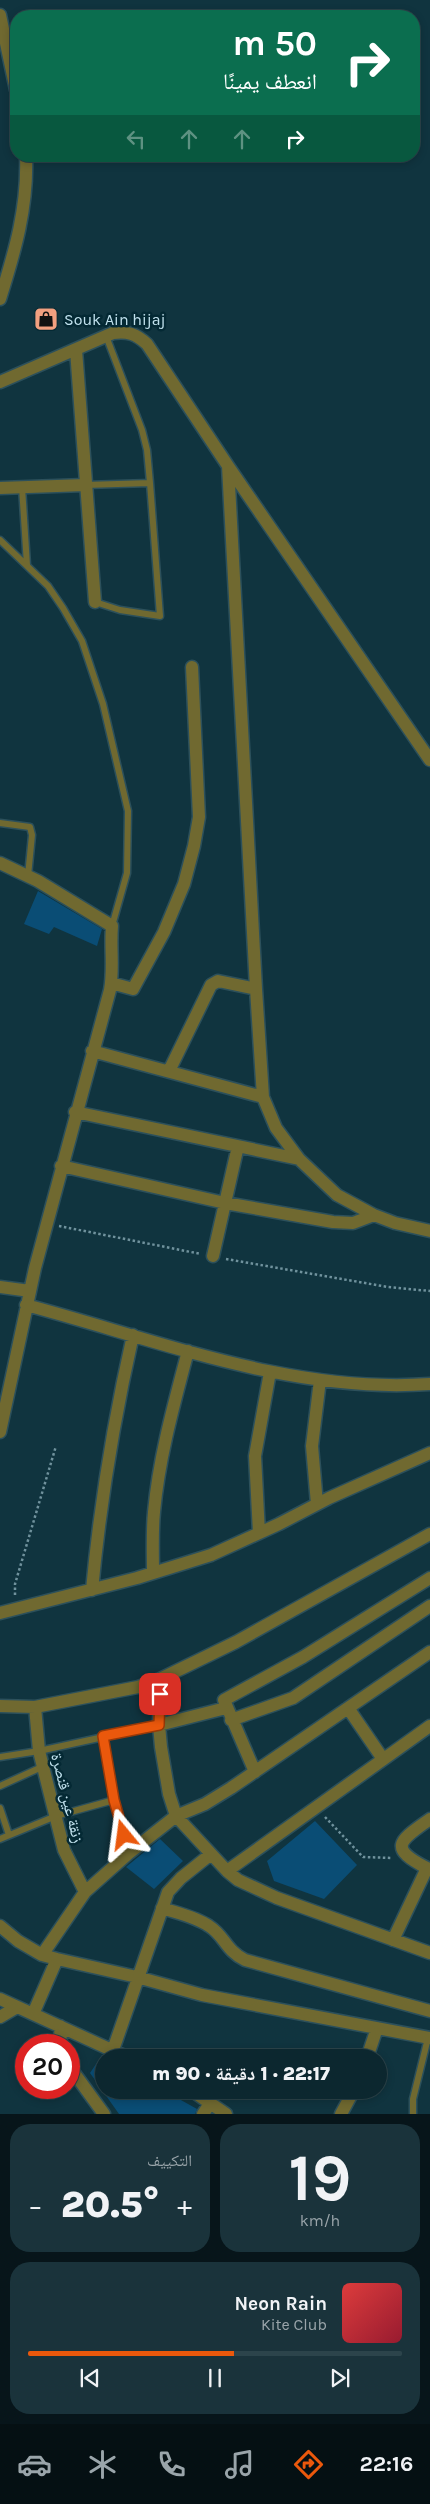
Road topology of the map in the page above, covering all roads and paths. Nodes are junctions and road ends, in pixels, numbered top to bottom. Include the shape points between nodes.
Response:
1 (0, 15) edge
2 (10, 62) edge
3 (26, 162) edge
4 (0, 299) edge
5 (106, 336) junction
6 (76, 350) junction
7 (0, 382) edge
8 (228, 466) junction
9 (150, 483) junction
10 (85, 485) junction
11 (22, 487) junction
12 (0, 488) edge
13 (0, 540) edge
14 (27, 565) junction
15 (95, 602) joint
16 (192, 667) dead end
17 (430, 760) edge
18 (0, 823) edge
19 (0, 864) edge
20 (28, 876) junction
21 (112, 926) junction
22 (111, 983) junction
23 (256, 989) junction
24 (92, 1051) junction
25 (169, 1071) junction
26 (264, 1097) junction
27 (76, 1112) junction
28 (238, 1146) junction
29 (299, 1159) junction
30 (61, 1166) junction
31 (225, 1204) junction
32 (374, 1215) junction
33 (48, 1223) junction
34 (430, 1231) edge
35 (213, 1256) junction
36 (0, 1287) edge
37 (30, 1291) junction
38 (430, 1292) edge
39 (26, 1306) junction
40 (133, 1335) junction
41 (188, 1351) junction
42 (270, 1372) junction
43 (320, 1380) junction
44 (430, 1384) edge
45 (0, 1432) edge
46 (56, 1446) dead end
47 (430, 1453) edge
48 (317, 1504) junction
49 (259, 1533) junction
50 (430, 1534) edge
51 (153, 1573) junction
52 (430, 1578) edge
53 (92, 1590) junction
54 (430, 1606) edge
55 (14, 1609) junction
56 (0, 1613) edge
57 (430, 1652) edge
58 (160, 1679) junction
59 (0, 1706) edge
60 (35, 1707) junction
61 (226, 1708) junction
62 (348, 1708) junction
63 (231, 1720) junction
64 (159, 1725) junction
65 (430, 1726) edge
66 (103, 1736) junction
67 (40, 1751) junction
68 (0, 1757) edge
69 (382, 1759) junction
70 (44, 1766) junction
71 (255, 1772) junction
72 (0, 1786) edge
73 (114, 1800) junction
74 (315, 1807) junction
75 (0, 1808) edge
76 (56, 1816) junction
77 (176, 1816) junction
78 (430, 1819) edge
79 (9, 1835) junction
80 (0, 1839) edge
81 (129, 1853) junction
82 (211, 1854) junction
83 (409, 1859) junction
84 (428, 1869) edge
85 (227, 1871) junction
86 (85, 1892) junction
87 (162, 1908) junction
88 (0, 1926) edge
89 (393, 1940) junction
90 (430, 1953) edge
91 (42, 1955) junction
92 (56, 1959) junction
93 (137, 1977) junction
94 (0, 1999) edge
95 (17, 2007) junction
96 (430, 2010) edge
97 (33, 2014) junction
98 (0, 2017) edge
99 (60, 2026) junction
100 (378, 2028) junction
101 (60, 2034) edge
102 (429, 2035) edge
103 (111, 2049) edge
104 (113, 2049) edge
105 (370, 2049) edge
106 (80, 2081) edge
107 (207, 2099) edge
108 (349, 2099) edge
109 (212, 2102) junction
110 (104, 2114) edge
111 (203, 2114) edge
112 (226, 2114) edge
113 (341, 2114) edge
114 (413, 2114) edge

1 - 2 street
3 - 4 street via 24,213
5 - 6 street
5 - 8 street via 125,331 147,344
5 - 9 lane via 142,430
6 - 7 street
6 - 10 street
8 - 17 street
8 - 23 street
9 - 10 lane
9 - 15 lane via 160,616 128,612
10 - 11 street
10 - 15 street
11 - 12 street
11 - 14 lane
13 - 14 lane
14 - 21 lane via 48,586 82,641 103,704 124,787 128,820 127,873
16 - 22 street via 199,817 189,865 164,932 133,989
18 - 20 lane via 30,826
19 - 20 street
20 - 21 street
21 - 22 street
22 - 24 street
23 - 25 street via 218,981 211,985
23 - 26 street
24 - 25 street
24 - 27 street
25 - 26 street
26 - 29 street via 276,1128
27 - 28 street
27 - 30 street
28 - 29 street
28 - 31 street
29 - 32 street via 337,1195
30 - 31 street
30 - 33 street
31 - 32 street via 345,1223
31 - 35 street
32 - 34 street
33 - 35 path
33 - 37 street
35 - 38 path
36 - 37 street
37 - 39 street
39 - 40 street
39 - 45 street
40 - 41 street
40 - 53 street via 116,1415
41 - 42 street
41 - 51 street via 171,1412 158,1480
42 - 43 street
42 - 49 street via 255,1456
43 - 44 street
43 - 48 street via 312,1446
46 - 55 path via 15,1584
47 - 48 street
48 - 49 street
49 - 51 street via 210,1555
50 - 58 street via 236,1642
51 - 53 street
52 - 61 street via 303,1657 224,1700
53 - 55 street
54 - 63 street via 293,1698
55 - 56 street
57 - 62 street
58 - 60 street via 138,1687
58 - 64 street
59 - 60 street
60 - 67 street, زنقة عين قنصرة
61 - 63 street
61 - 64 street
62 - 69 street
62 - 71 street
63 - 71 street
64 - 66 lane
64 - 77 street via 169,1794
65 - 69 street
66 - 67 lane
66 - 73 lane
67 - 68 lane
67 - 70 street, زنقة عين قنصرة
69 - 74 street
70 - 72 lane
70 - 76 street, زنقة عين قنصرة
71 - 77 street via 205,1804
73 - 76 lane
73 - 81 lane
74 - 83 path via 363,1857
74 - 85 street
75 - 79 lane
76 - 79 lane
76 - 86 street, زنقة عين قنصرة via 64,1850
77 - 81 street
77 - 82 street
78 - 83 street via 405,1837 402,1851
79 - 80 lane
81 - 86 street
82 - 85 street
82 - 87 street via 168,1892
83 - 84 street
84 - 89 street
85 - 89 street via 238,1880 277,1898
86 - 91 street
87 - 93 street
87 - 96 street via 208,1925 233,1954 245,1960
88 - 91 street
89 - 90 street
91 - 92 street
92 - 93 street
92 - 97 street
93 - 100 street via 202,1995
93 - 104 street
94 - 95 street
95 - 97 street
95 - 98 street
97 - 99 street
99 - 101 street
99 - 103 street
100 - 102 street
100 - 105 street
102 - 114 lane via 413,2099
106 - 110 street
107 - 109 street
108 - 113 street
109 - 111 street
109 - 112 street

